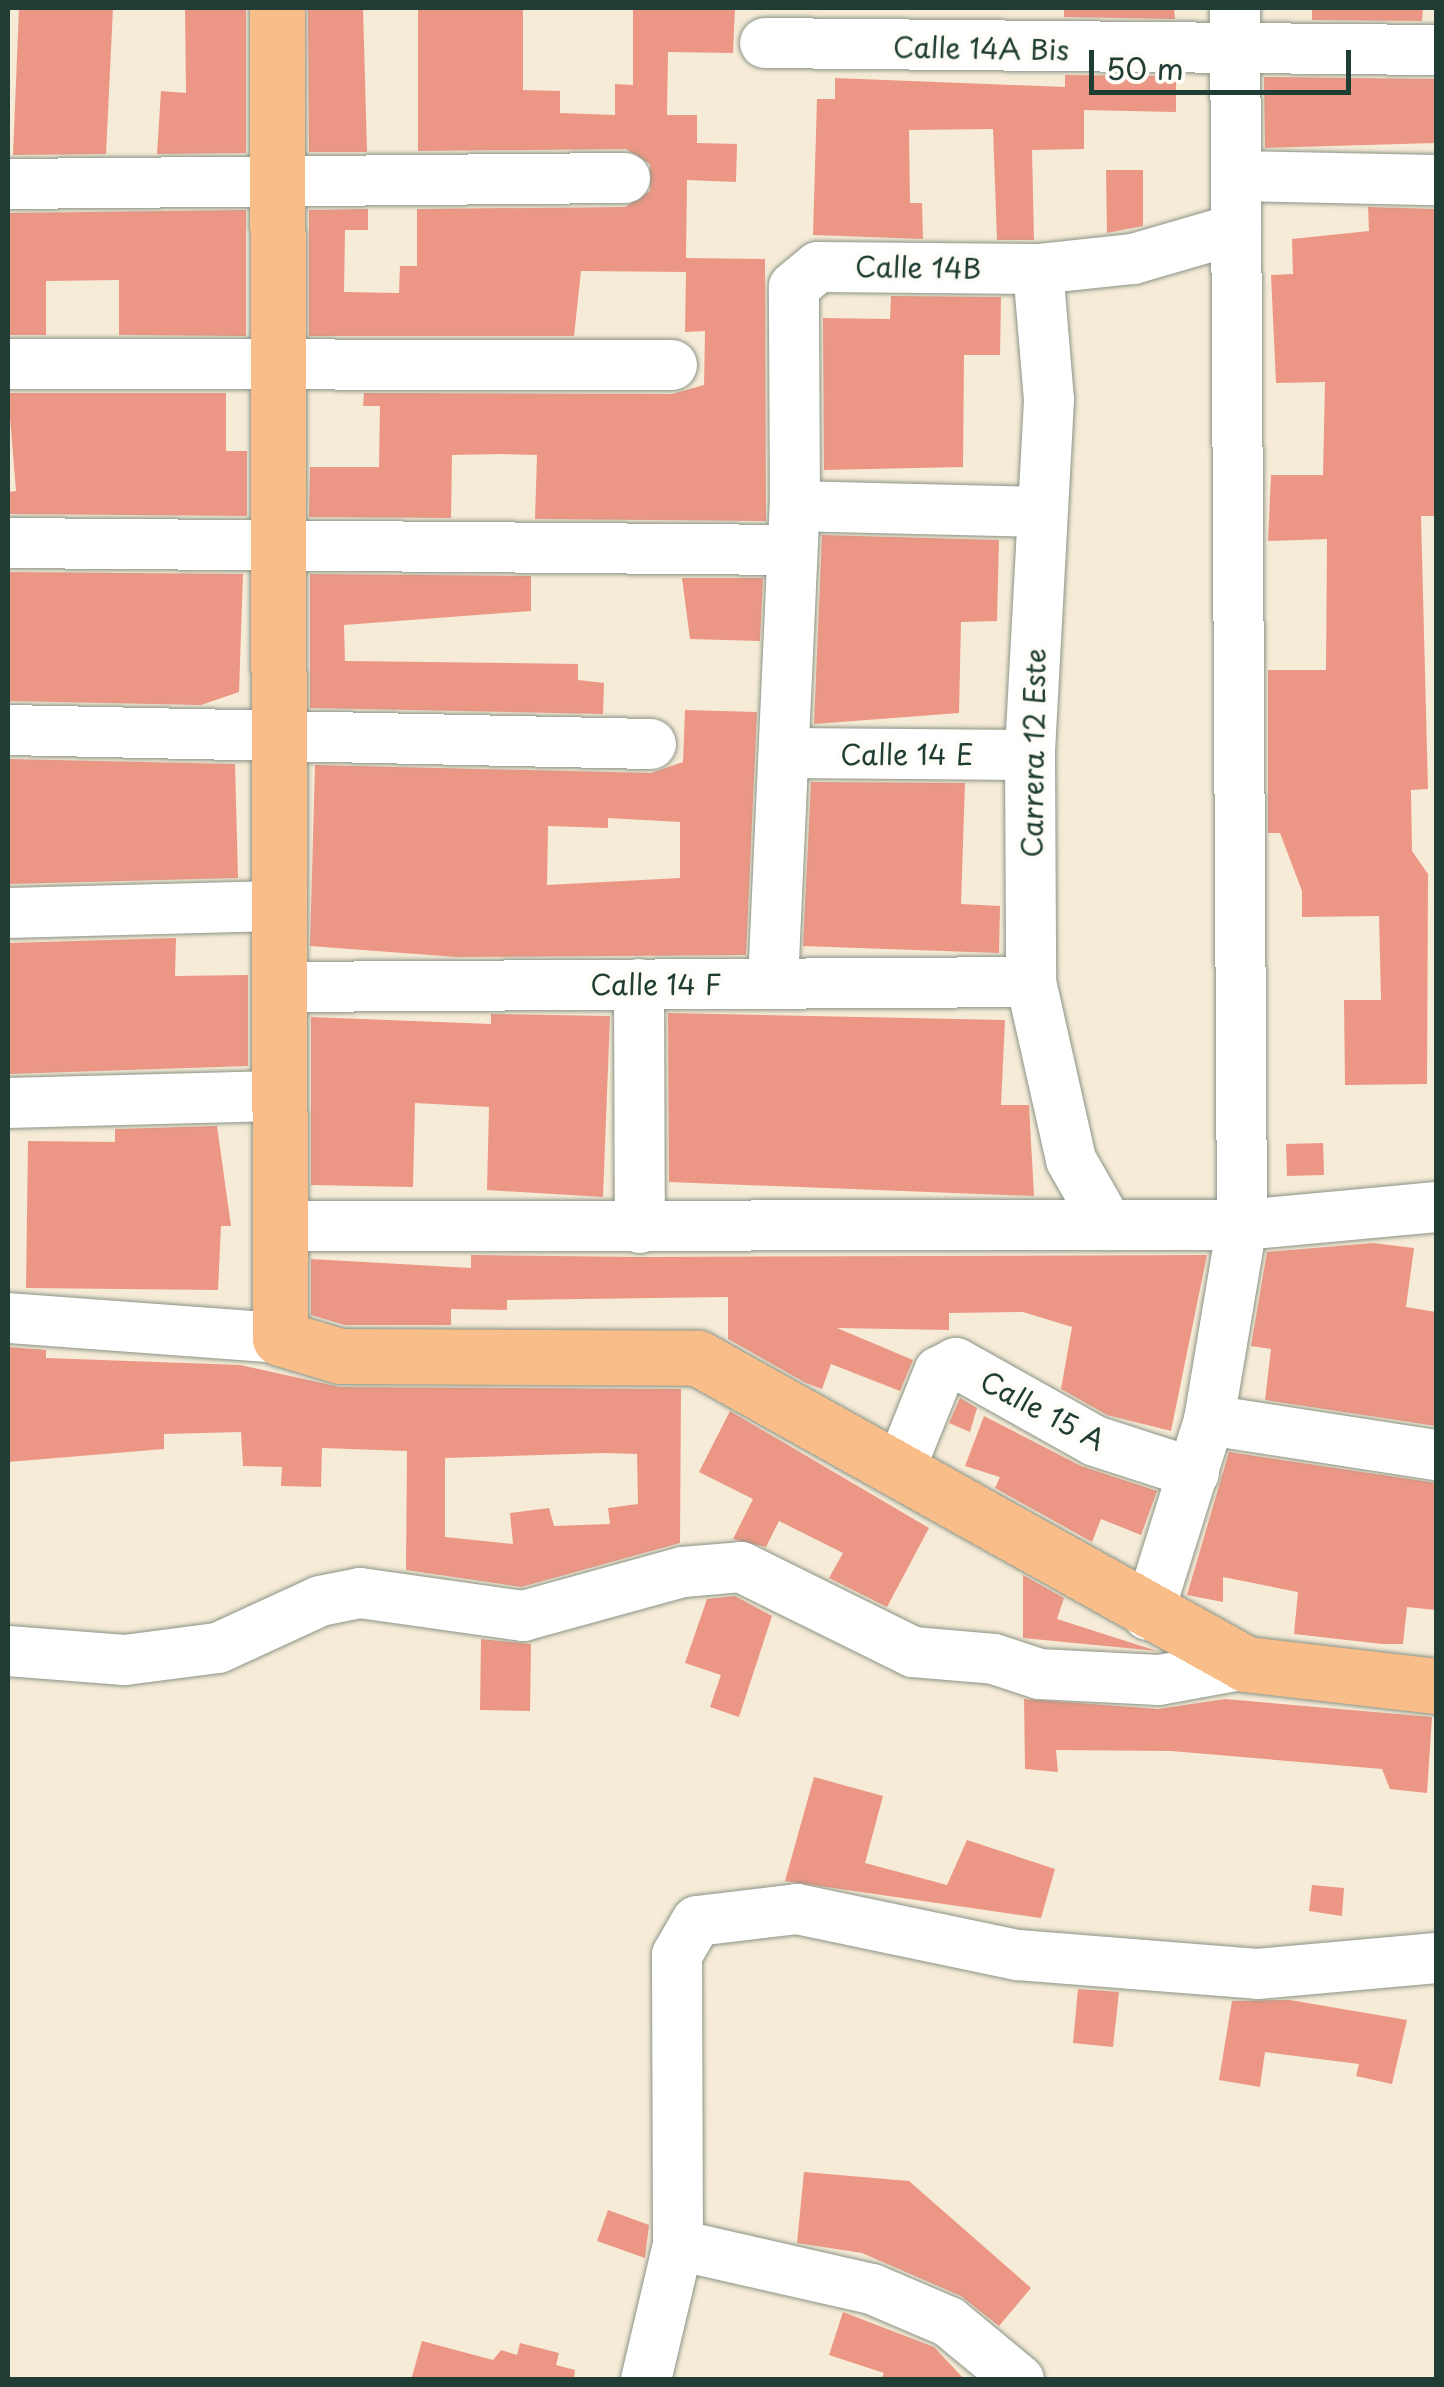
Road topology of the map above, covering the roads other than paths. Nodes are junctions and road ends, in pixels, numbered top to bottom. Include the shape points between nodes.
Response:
1 (278, 8) edge
2 (1234, 27) edge
3 (976, 29) edge
4 (766, 43) dead end
5 (1436, 50) edge
6 (1239, 176) junction
7 (625, 178) dead end
8 (1436, 180) edge
9 (8, 184) edge
10 (278, 184) junction
11 (1236, 229) junction
12 (1038, 268) junction
13 (8, 364) edge
14 (280, 364) junction
15 (672, 365) dead end
16 (1040, 512) junction
17 (793, 528) junction
18 (279, 543) junction
19 (8, 544) edge
20 (8, 730) edge
21 (279, 732) junction
22 (651, 744) dead end
23 (784, 753) junction
24 (1030, 755) junction
25 (280, 906) junction
26 (8, 913) edge
27 (773, 982) junction
28 (1031, 982) junction
29 (639, 984) junction
30 (280, 986) junction
31 (280, 1096) junction
32 (8, 1103) edge
33 (1436, 1207) edge
34 (1242, 1224) junction
35 (1108, 1225) junction
36 (280, 1226) junction
37 (640, 1228) junction
38 (8, 1318) edge
39 (280, 1338) junction
40 (1209, 1420) junction
41 (1436, 1455) edge
42 (900, 1469) junction
43 (1194, 1473) junction
44 (1148, 1615) junction
45 (8, 1652) edge
46 (1246, 1664) junction
47 (1436, 1686) edge
48 (1436, 1958) edge
49 (678, 2245) junction
50 (646, 2380) edge
51 (1019, 2380) edge

1 - 10 main road
2 - 3 street, Calle 14A Bis
2 - 5 street, Calle 14A Bis
2 - 6 street
3 - 4 street, Calle 14A Bis
6 - 8 street
6 - 11 street
7 - 10 street
9 - 10 street
10 - 14 main road
11 - 12 street, Calle 14B via 1132,259
11 - 34 street
12 - 16 street, Carrera 12 Este via 1049,400
12 - 17 street, Calle 14B via 818,266 801,277
13 - 14 street
14 - 15 street
14 - 18 main road
16 - 17 street
16 - 24 street, Carrera 12 Este
17 - 18 street
17 - 23 street
18 - 19 street
18 - 21 main road
20 - 21 street
21 - 22 street
21 - 25 main road
23 - 24 street, Calle 14 E
23 - 27 street
24 - 28 street, Carrera 12 Este
25 - 26 street
25 - 30 main road
27 - 28 street, Calle 14 F
27 - 29 street, Calle 14 F
28 - 35 street, Carrera 12 Este via 1071,1160
29 - 30 street, Calle 14 F
29 - 37 street
30 - 31 main road
31 - 32 street
31 - 36 main road
33 - 34 street
34 - 35 street
34 - 40 street
35 - 37 street
36 - 37 street
36 - 39 main road
38 - 39 street
39 - 42 main road via 340,1356 698,1358
40 - 41 street
40 - 43 street
42 - 43 street, Calle 15 A via 939,1372 956,1363 1095,1441
42 - 44 main road
43 - 44 street
44 - 46 main road
45 - 46 street via 125,1660 218,1648 320,1601 360,1593 523,1616 683,1572 740,1567 913,1652 994,1659 1039,1674 1159,1680
46 - 47 main road
48 - 49 street via 1256,1974 1018,1955 798,1909 697,1921 677,1956
49 - 50 street
49 - 51 street via 872,2289 949,2322

